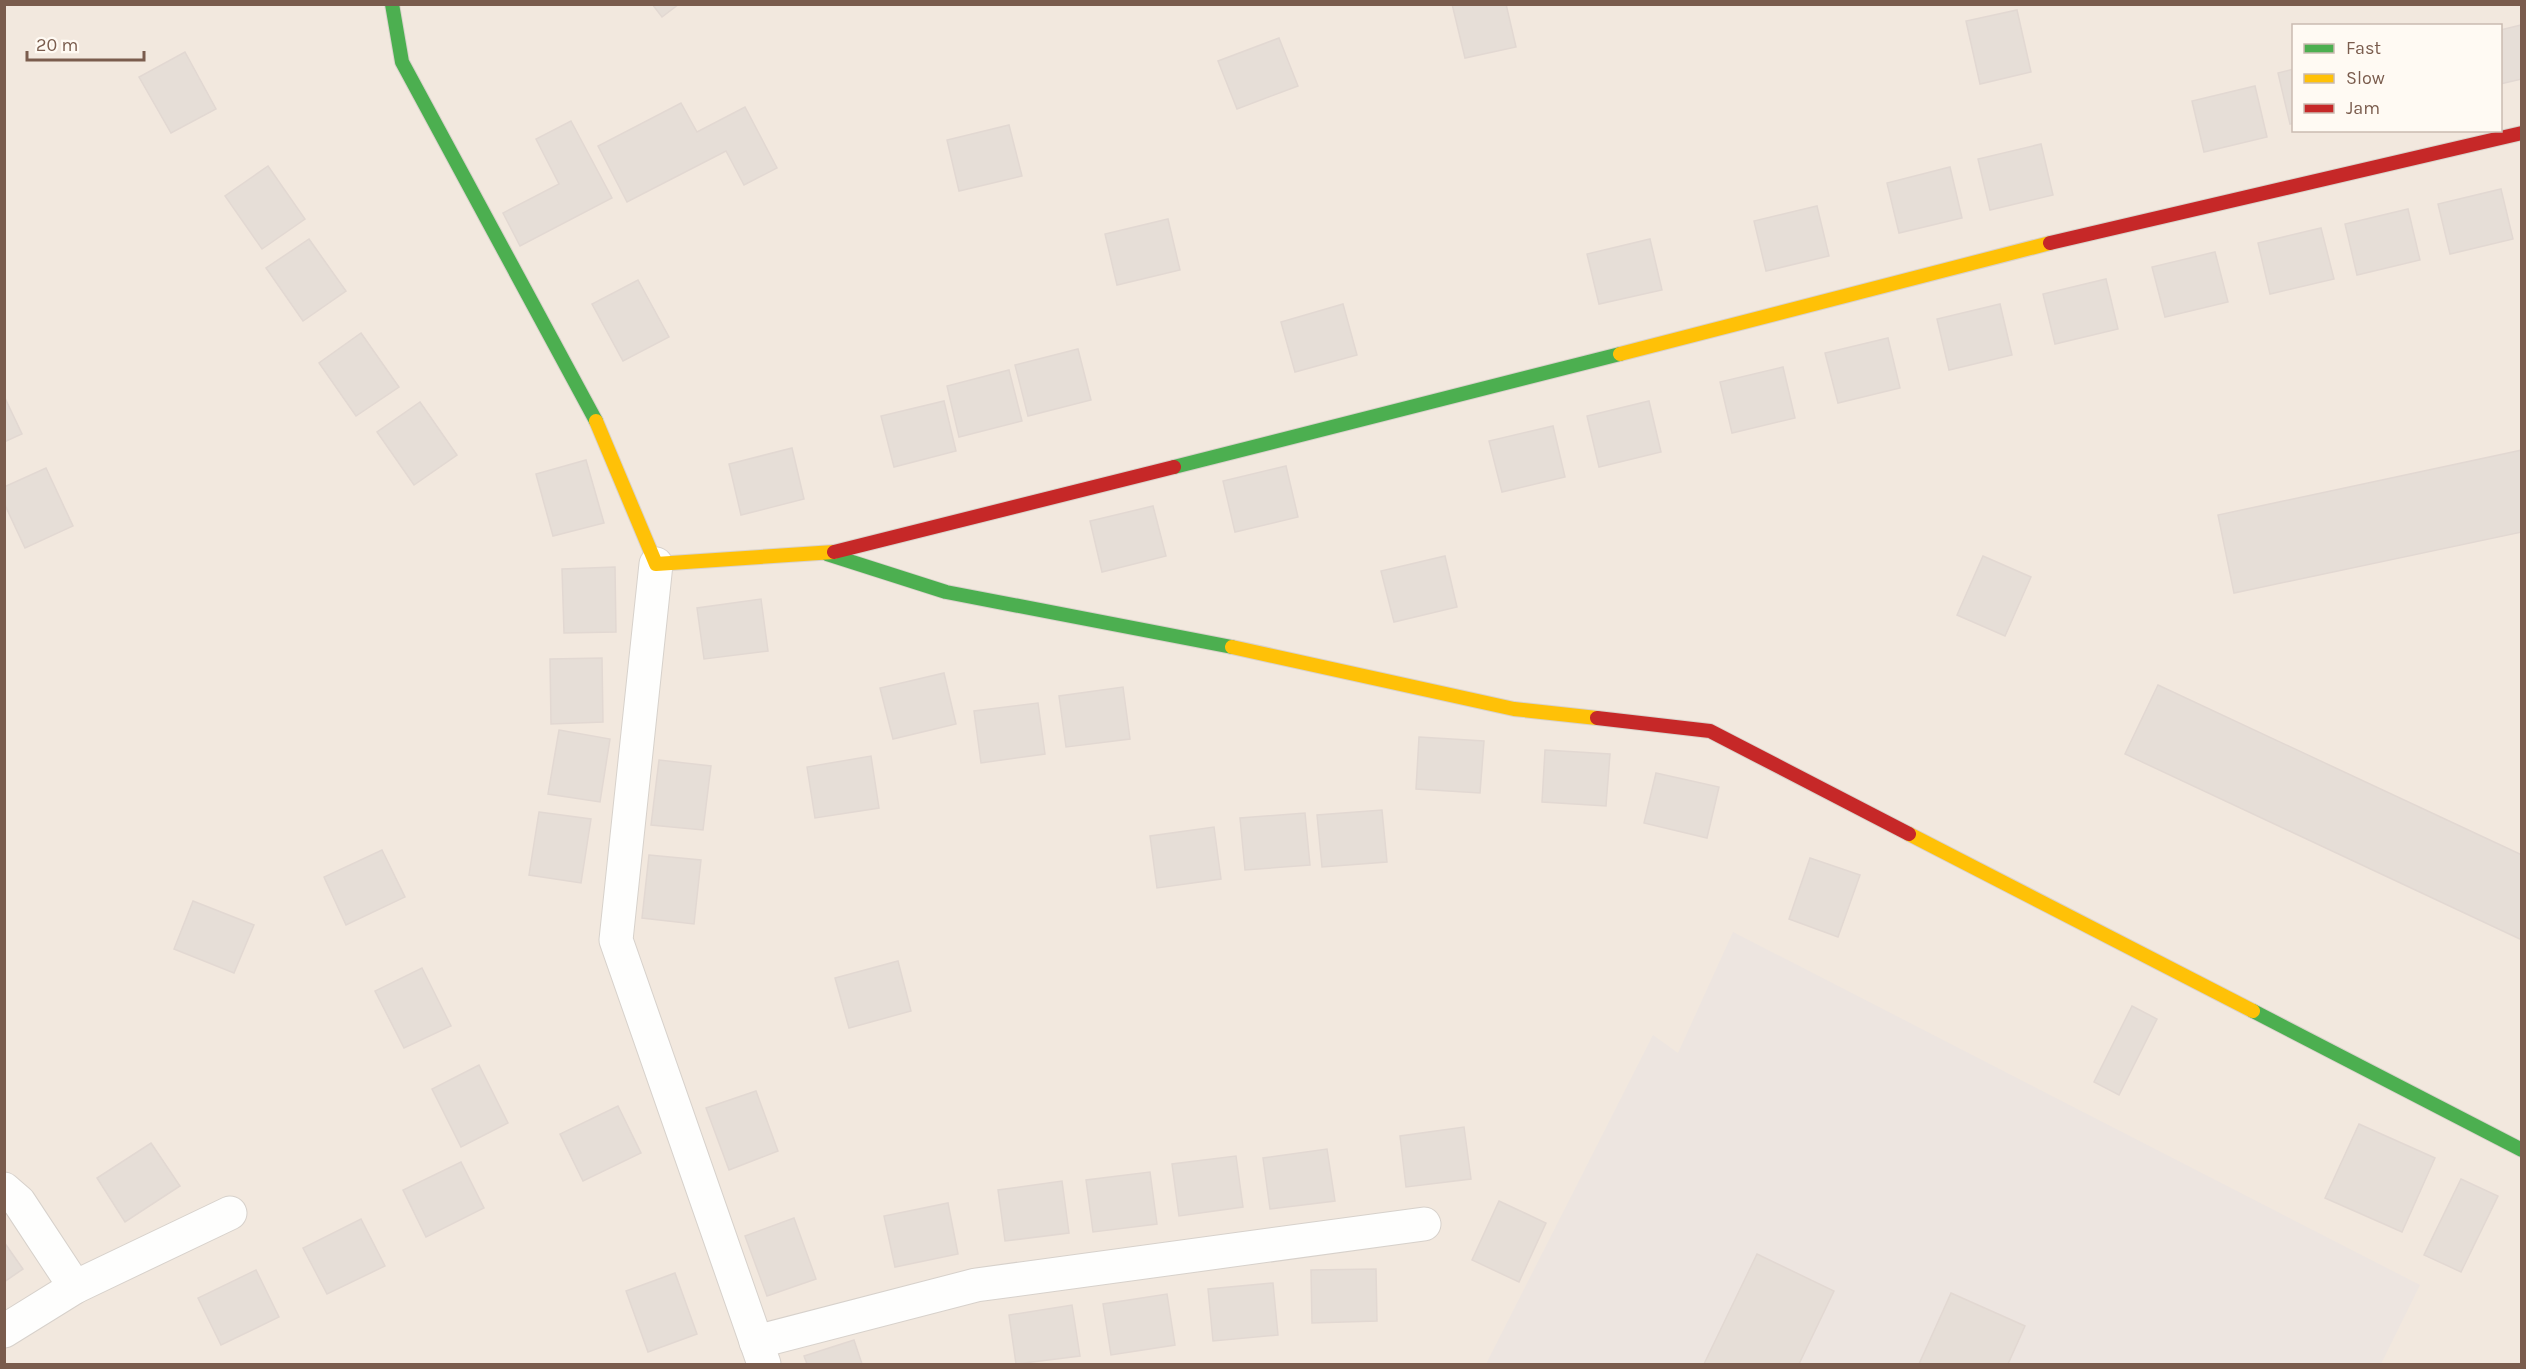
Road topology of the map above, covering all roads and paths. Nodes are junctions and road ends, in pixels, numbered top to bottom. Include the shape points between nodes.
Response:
1 (392, 4) edge
2 (2522, 133) edge
3 (827, 554) junction
4 (656, 564) junction
5 (2522, 1150) edge
6 (4, 1188) edge
7 (230, 1213) dead end
8 (1424, 1224) dead end
9 (75, 1287) junction
10 (4, 1331) edge
11 (760, 1353) edge

1 - 4 street via 402,62 598,426
2 - 3 street via 2102,230
3 - 4 street
3 - 5 street via 946,592 1184,637 1514,709 1710,732
4 - 11 street via 616,940
6 - 9 street via 19,1202
7 - 9 street
8 - 11 street via 976,1286
9 - 10 street

